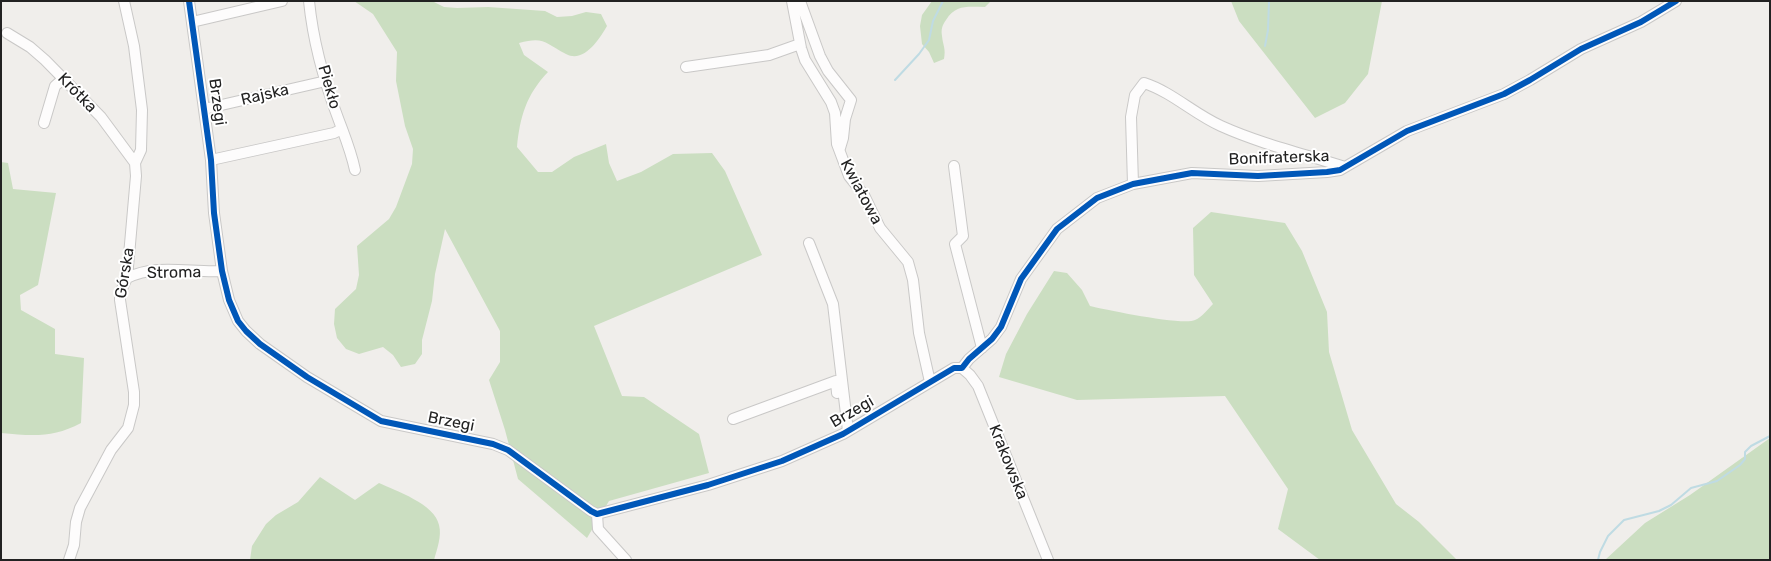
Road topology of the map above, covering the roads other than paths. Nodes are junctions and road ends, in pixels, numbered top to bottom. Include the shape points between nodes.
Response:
1 (124, 1) edge
2 (189, 1) edge
3 (282, 1) edge
4 (309, 1) edge
5 (792, 1) edge
6 (800, 1) edge
7 (1676, 1) edge
8 (192, 22) junction
9 (8, 33) dead end
10 (800, 44) junction
11 (686, 68) dead end
12 (63, 78) junction
13 (326, 81) junction
14 (204, 109) junction
15 (44, 123) dead end
16 (342, 129) junction
17 (839, 149) junction
18 (211, 160) junction
19 (135, 163) junction
20 (954, 166) dead end
21 (1345, 167) junction
22 (355, 170) dead end
23 (1132, 184) junction
24 (809, 243) dead end
25 (222, 271) junction
26 (127, 278) junction
27 (982, 348) junction
28 (962, 368) junction
29 (930, 382) junction
30 (732, 419) dead end
31 (845, 432) junction
32 (597, 514) junction
33 (69, 560) edge
34 (626, 560) edge
35 (1048, 560) edge

1 - 19 street, Górska via 134,46 142,110 141,150
2 - 8 street, Brzegi
3 - 8 street
4 - 13 street, Piekło
5 - 10 street, Kwiatowa
6 - 17 street via 820,56 850,100
7 - 21 street, Bonifraterska via 1641,22 1581,49 1516,88 1407,131
8 - 14 street, Brzegi
9 - 12 street, Krótka via 30,47
10 - 11 street via 769,55
10 - 17 street, Kwiatowa via 805,60 832,102
12 - 15 street via 55,86
12 - 19 street, Krótka via 101,117
13 - 14 street, Rajska
13 - 16 street, Piekło
14 - 18 street, Brzegi
16 - 18 street
16 - 22 street, Piekło
17 - 29 street, Kwiatowa via 849,176 864,195 880,228 908,262
18 - 25 street, Brzegi
19 - 26 street, Górska
20 - 27 street via 963,236 955,244
21 - 23 street, Bonifraterska via 1284,176 1192,173
21 - 23 street via 1222,126 1144,83 1135,95 1131,117
23 - 27 street, Bonifraterska via 1097,198 1057,229 1021,279 1001,327
24 - 31 street via 834,304
25 - 26 street, Stroma via 178,269 134,274
25 - 32 street, Brzegi via 229,300 246,331 328,390 381,420 508,450
26 - 33 street, Górska via 120,300 134,392 132,411 128,428 111,450 80,508
27 - 28 street, Bonifraterska
28 - 29 street, Brzegi via 954,368
28 - 35 street, Krakowska via 978,386
29 - 31 street, Brzegi
30 - 31 street, Brzegi via 836,380
31 - 32 street, Brzegi via 782,461
32 - 34 street via 598,529

